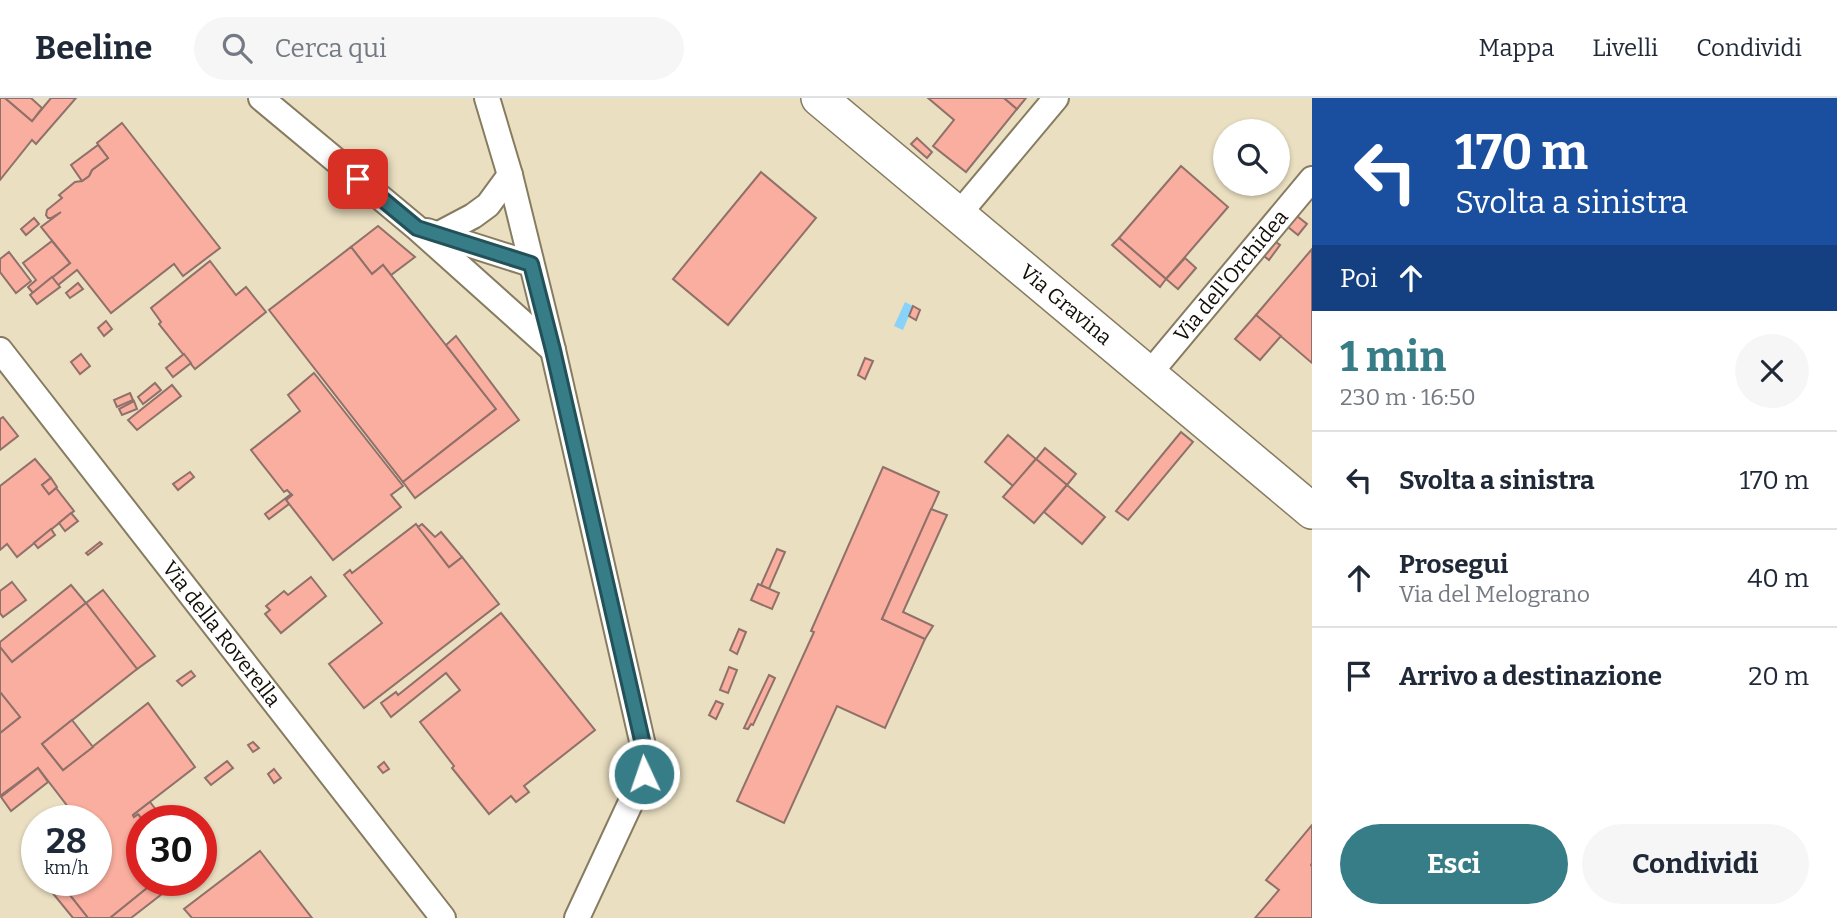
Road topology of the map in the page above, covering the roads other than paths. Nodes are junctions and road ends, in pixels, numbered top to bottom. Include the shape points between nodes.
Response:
1 (261, 98) edge
2 (487, 98) edge
3 (1056, 98) edge
4 (828, 101) edge
5 (510, 175) junction
6 (1312, 179) edge
7 (957, 215) junction
8 (427, 231) junction
9 (531, 264) junction
10 (0, 350) edge
11 (553, 350) junction
12 (1149, 374) junction
13 (1312, 511) edge
14 (443, 918) edge
15 (577, 918) edge

1 - 8 street
2 - 5 street
3 - 7 street
4 - 7 main road, Via Gravina
5 - 8 street via 488,205 473,216
5 - 9 street
6 - 12 street, Via dell'Orchidea
7 - 12 main road, Via Gravina
8 - 9 street
8 - 11 street
9 - 11 street
10 - 14 street, Via della Roverella
11 - 15 street via 647,763
12 - 13 main road, Via Gravina

